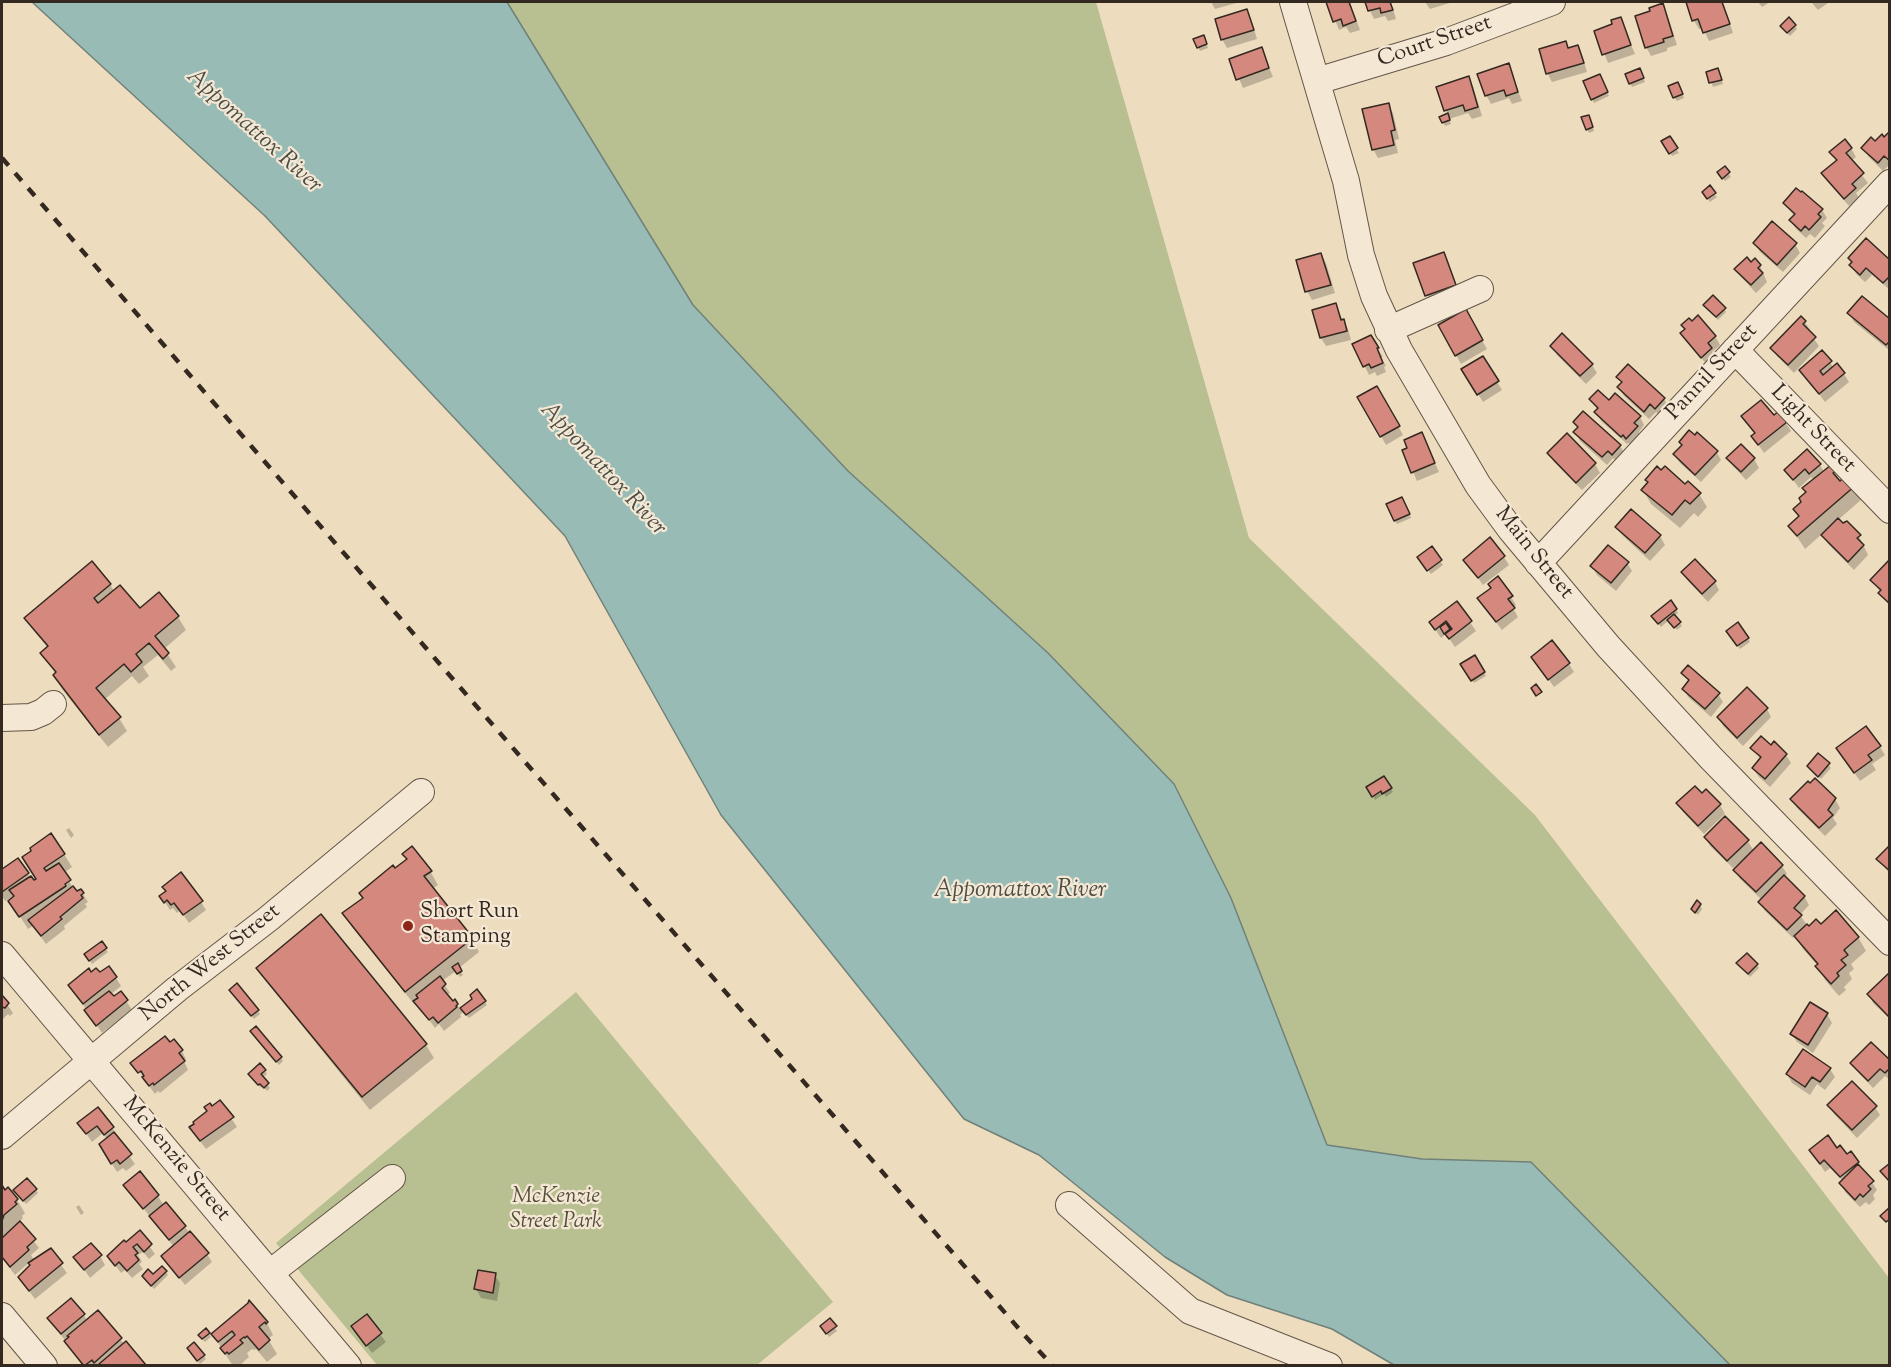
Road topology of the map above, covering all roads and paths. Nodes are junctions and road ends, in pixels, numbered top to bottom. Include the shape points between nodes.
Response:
1 (1293, 2) edge
2 (1552, 2) edge
3 (1317, 81) junction
4 (1890, 183) edge
5 (1480, 289) dead end
6 (1388, 330) junction
7 (1735, 350) junction
8 (1890, 510) edge
9 (1538, 563) junction
10 (53, 704) dead end
11 (2, 718) edge
12 (421, 792) dead end
13 (1890, 942) edge
14 (2, 955) edge
15 (92, 1062) junction
16 (2, 1136) edge
17 (392, 1178) dead end
18 (1069, 1205) dead end
19 (270, 1273) junction
20 (2, 1316) edge
21 (44, 1365) edge
22 (348, 1365) edge
23 (1329, 1365) edge

1 - 3 street, Main Street
2 - 3 street, Court Street via 1446,42
3 - 6 street, Main Street via 1346,181 1361,255
4 - 7 street, Pannil Street
5 - 6 street
6 - 9 street, Main Street via 1479,485
7 - 8 street, Light Street
7 - 9 street, Pannil Street
9 - 13 street, Main Street via 1711,758
10 - 11 street via 31,717
12 - 15 street, North West Street
14 - 15 street, McKenzie Street
15 - 16 street, North West Street
15 - 19 street, McKenzie Street
17 - 19 street
18 - 23 street via 1190,1311
19 - 22 street, McKenzie Street
20 - 21 street

